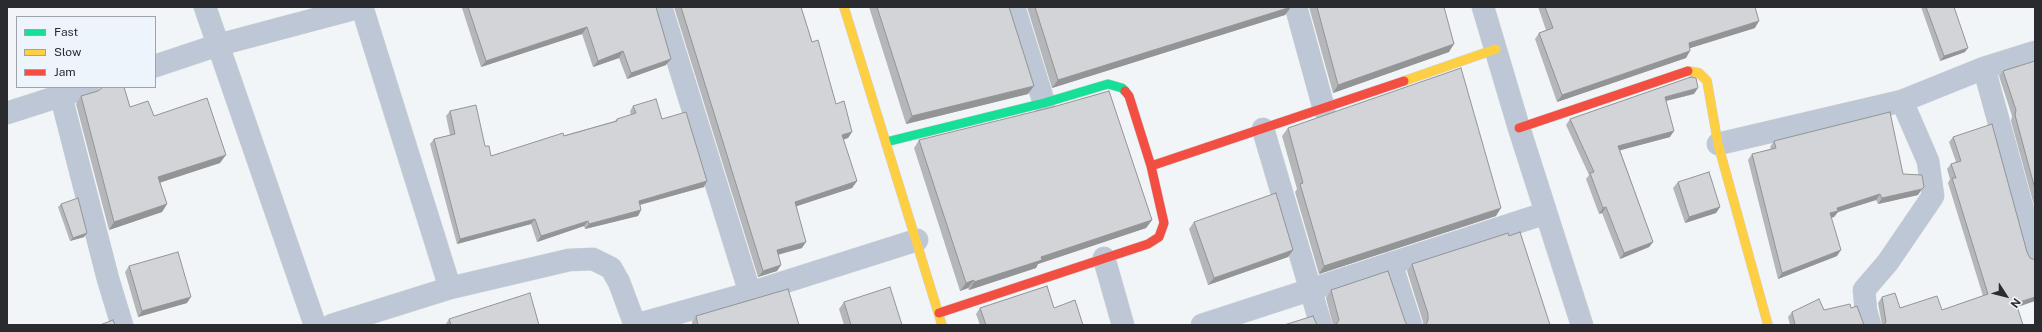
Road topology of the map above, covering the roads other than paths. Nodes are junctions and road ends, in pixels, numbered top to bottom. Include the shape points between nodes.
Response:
1 (205, 7) edge
2 (361, 7) edge
3 (661, 7) edge
4 (844, 7) edge
5 (1014, 7) edge
6 (1296, 7) edge
7 (1483, 7) edge
8 (218, 45) junction
9 (1496, 49) junction
10 (2035, 52) edge
11 (156, 66) edge
12 (1984, 68) junction
13 (85, 88) edge
14 (61, 96) junction
15 (1902, 100) junction
16 (1044, 103) junction
17 (1324, 109) junction
18 (7, 113) edge
19 (1519, 128) junction
20 (1263, 129) junction
21 (886, 142) junction
22 (1718, 144) junction
23 (1151, 166) junction
24 (1546, 213) junction
25 (917, 240) junction
26 (2035, 254) edge
27 (1104, 258) junction
28 (1391, 263) junction
29 (450, 288) junction
30 (1309, 290) junction
31 (750, 293) junction
32 (939, 313) junction
33 (122, 325) edge
34 (315, 325) edge
35 (332, 325) edge
36 (635, 325) edge
37 (942, 325) edge
38 (1123, 325) edge
39 (1202, 325) edge
40 (1321, 325) edge
41 (1411, 325) edge
42 (1582, 325) edge
43 (1768, 325) edge
44 (1870, 325) edge

1 - 8 street
2 - 8 street
2 - 29 street
3 - 31 street
4 - 21 street
5 - 16 street
6 - 17 street
7 - 9 street
8 - 11 street
8 - 34 street
9 - 17 street
9 - 19 street
10 - 12 street
12 - 15 street
12 - 26 street
13 - 14 street
14 - 18 street
14 - 33 street
15 - 22 street
15 - 44 street via 1928,161 1933,196 1888,262 1864,290
16 - 21 street
16 - 23 street via 1108,84 1122,88 1129,96
17 - 20 street
19 - 22 street via 1686,70 1699,73 1707,81
19 - 24 street
20 - 23 street
20 - 30 street
21 - 25 street
22 - 43 street
23 - 27 street via 1164,224 1159,237 1148,244
24 - 28 street
24 - 42 street
25 - 31 street
25 - 32 street
27 - 32 street
27 - 38 street
28 - 30 street
28 - 41 street
29 - 35 street
29 - 36 street via 569,260 593,259 611,268 617,277
30 - 39 street
30 - 40 street
31 - 36 street
32 - 37 street

